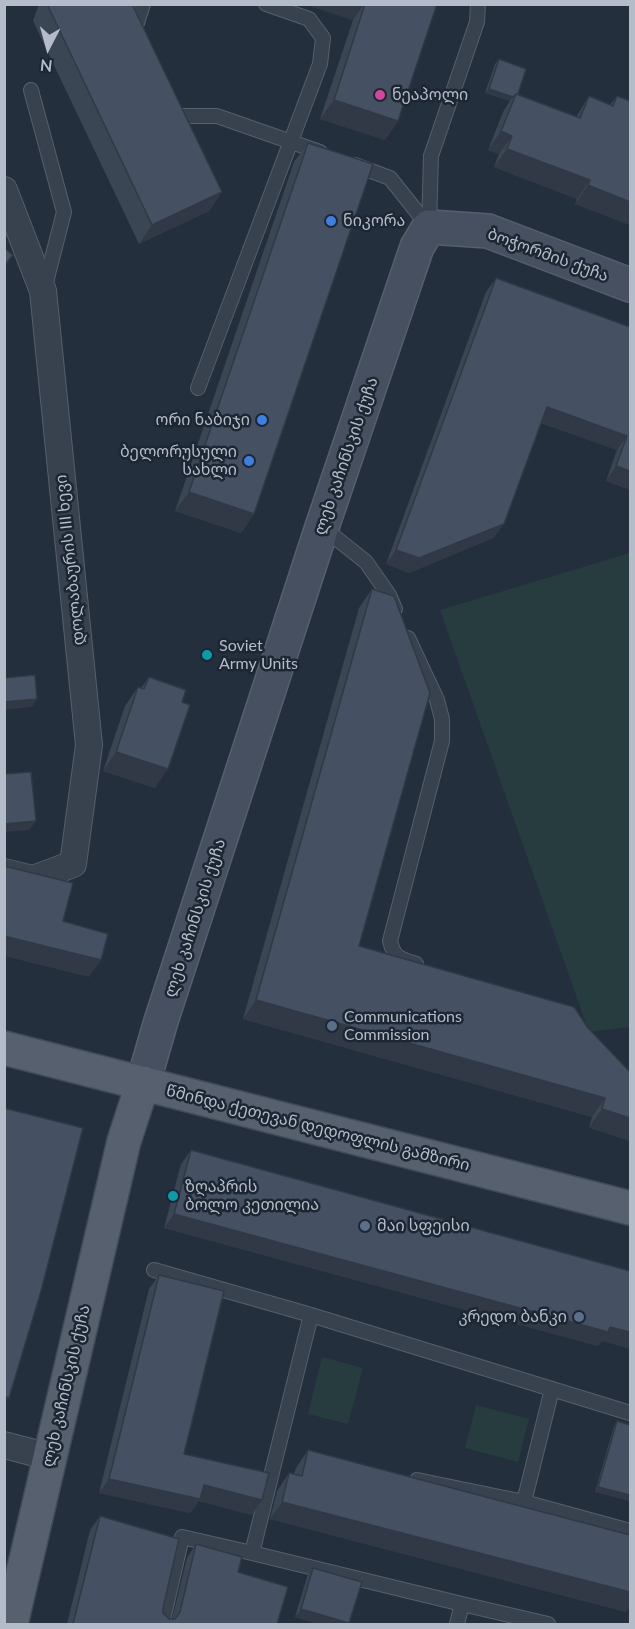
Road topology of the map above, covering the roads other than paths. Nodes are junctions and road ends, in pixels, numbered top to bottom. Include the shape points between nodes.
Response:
1 (143, 4) edge
2 (266, 4) edge
3 (477, 4) edge
4 (137, 23) edge
5 (31, 90) dead end
6 (179, 116) edge
7 (290, 141) junction
8 (4, 190) edge
9 (429, 227) junction
10 (630, 285) edge
11 (43, 291) junction
12 (198, 388) dead end
13 (322, 527) junction
14 (4, 872) edge
15 (424, 966) edge
16 (4, 1048) edge
17 (143, 1083) junction
18 (630, 1208) edge
19 (154, 1270) dead end
20 (311, 1315) junction
21 (552, 1389) junction
22 (630, 1413) edge
23 (4, 1445) edge
24 (50, 1457) junction
25 (402, 1476) edge
26 (524, 1503) junction
27 (630, 1531) edge
28 (252, 1553) junction
29 (462, 1604) junction
30 (10, 1624) edge
31 (162, 1624) edge
32 (457, 1624) edge
33 (548, 1624) edge

1 - 4 lane
2 - 7 lane via 309,19 322,38 320,64
3 - 9 lane via 477,22 431,156
5 - 11 lane via 64,212
6 - 7 lane via 217,116
7 - 9 lane via 390,178
7 - 12 lane
8 - 11 street, დოლაბაურის III ხევი
9 - 10 main road, ბოჭორმის ქუჩა via 488,231
9 - 13 main road, ლეხ კაჩინსკის ქუჩა via 417,247
11 - 14 street, დოლაბაურის III ხევი via 89,745 73,864 33,879
13 - 15 lane via 366,562 389,595 442,719 442,741 390,941 393,953 402,960
13 - 17 main road, ლეხ კაჩინსკის ქუჩა
16 - 17 main road, წმინდა ქეთევან დედოფლის გამზირი
17 - 18 main road, წმინდა ქეთევან დედოფლის გამზირი
17 - 24 main road, ლეხ კაჩინსკის ქუჩა via 124,1141
19 - 20 lane
20 - 21 lane
20 - 28 lane
21 - 22 lane
21 - 26 lane
23 - 24 street
24 - 30 main road, ლეხ კაჩინსკის ქუჩა
25 - 26 lane
26 - 27 lane
28 - 29 lane
28 - 31 lane via 182,1537
29 - 32 lane
29 - 33 lane

